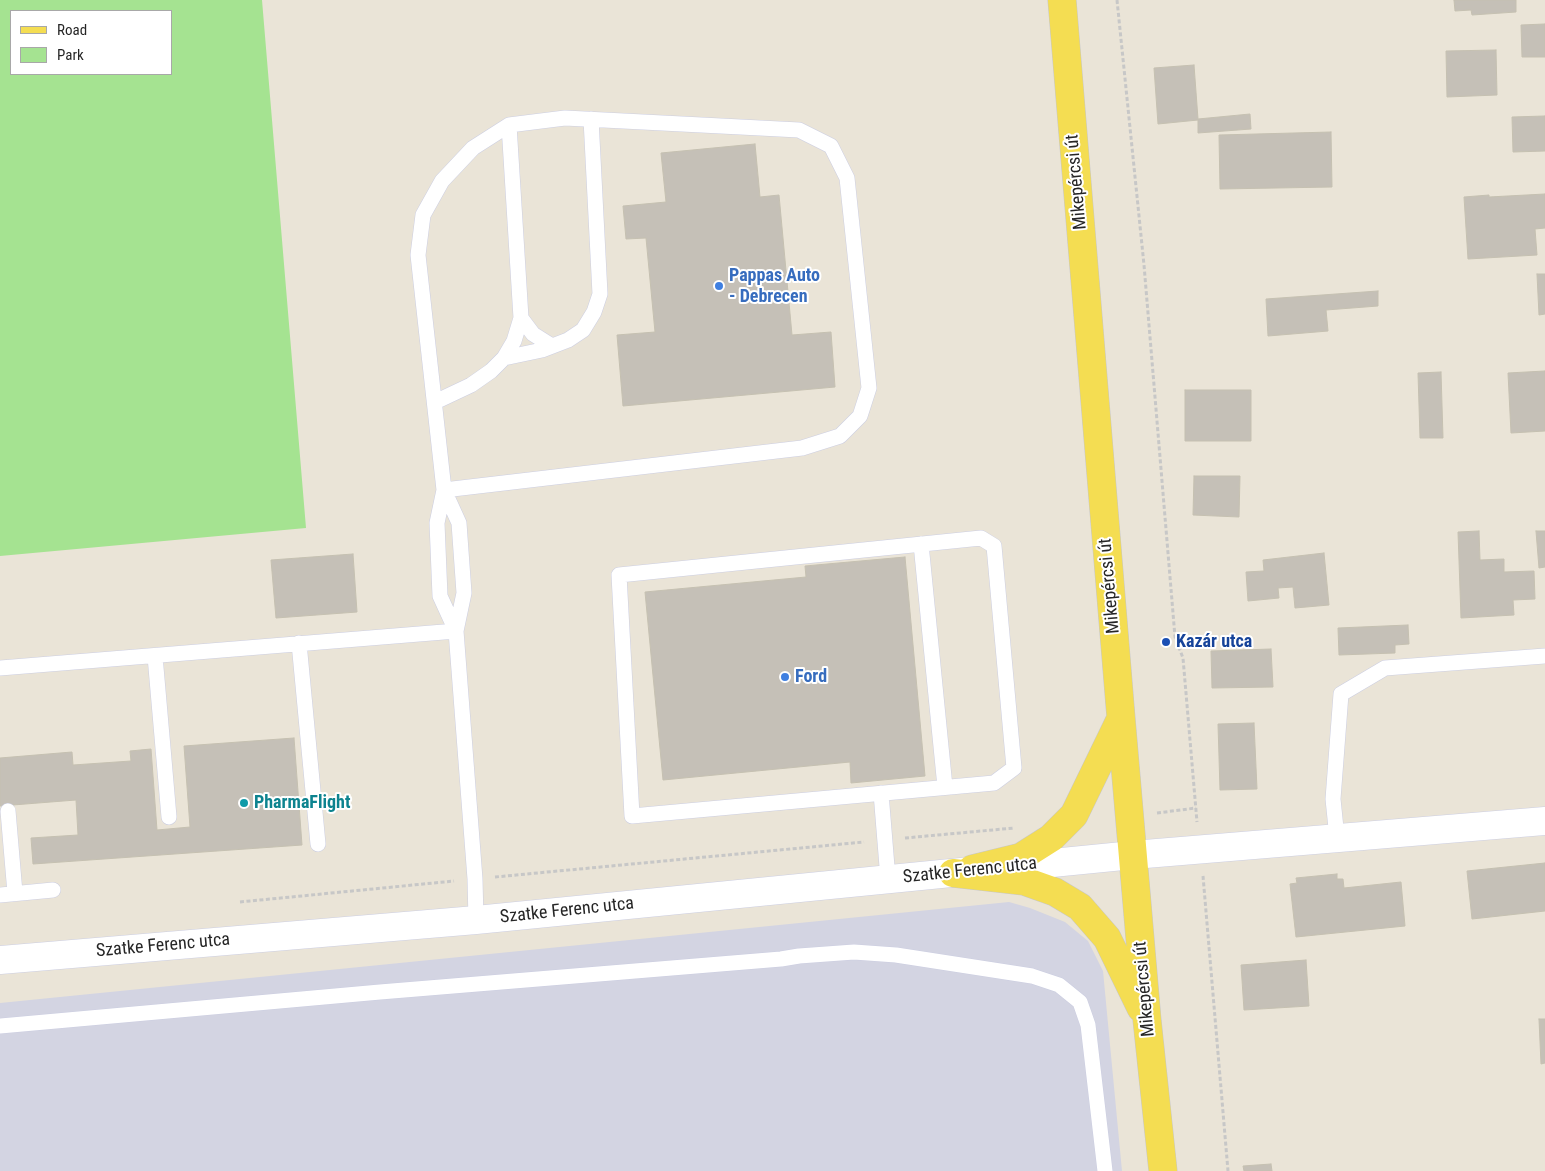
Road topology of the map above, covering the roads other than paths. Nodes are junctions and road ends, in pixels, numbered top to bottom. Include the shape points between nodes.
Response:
1 (1062, 0) edge
2 (591, 119) junction
3 (509, 126) junction
4 (522, 318) junction
5 (552, 346) junction
6 (504, 358) junction
7 (435, 402) junction
8 (444, 490) junction
9 (921, 544) junction
10 (456, 631) junction
11 (299, 643) junction
12 (155, 656) junction
13 (1545, 656) edge
14 (0, 668) edge
15 (1121, 718) junction
16 (945, 788) junction
17 (881, 793) junction
18 (8, 811) dead end
19 (170, 817) dead end
20 (1545, 820) edge
21 (1337, 838) junction
22 (318, 844) dead end
23 (1133, 855) junction
24 (952, 873) junction
25 (888, 879) junction
26 (54, 890) dead end
27 (15, 894) junction
28 (0, 895) edge
29 (476, 920) junction
30 (0, 960) edge
31 (1147, 1020) junction
32 (0, 1026) edge
33 (1105, 1171) edge
34 (1163, 1171) edge

1 - 15 main road, Mikepércsi út
2 - 3 lane via 565,118
2 - 5 lane via 600,294 583,330
2 - 8 lane via 799,130 831,146 847,178 869,388 860,416 840,436 802,448
3 - 4 lane
3 - 7 lane via 473,148 442,181 422,215 418,255
4 - 5 lane via 533,334
4 - 6 lane via 514,342
5 - 6 lane
6 - 7 lane via 471,385
7 - 8 lane
8 - 10 lane via 459,523 464,593
8 - 10 lane via 437,523 440,596
9 - 16 lane
9 - 16 lane via 981,538 994,546 1014,768 994,783
9 - 17 lane via 619,575 632,816
10 - 11 lane
10 - 29 lane
11 - 12 lane
11 - 22 lane
12 - 14 lane
12 - 19 lane
13 - 21 lane via 1385,668 1341,694 1333,799
15 - 23 main road, Mikepércsi út
15 - 24 main road via 1074,815 1051,838 1021,857
16 - 17 lane
17 - 25 lane
18 - 27 lane
20 - 21 street
21 - 23 street
23 - 24 street, Szatke Ferenc utca
23 - 31 main road, Mikepércsi út
24 - 25 street, Szatke Ferenc utca
24 - 31 main road via 1024,881 1055,892 1080,907 1107,938
25 - 29 street, Szatke Ferenc utca
26 - 27 lane
27 - 28 lane
29 - 30 street, Szatke Ferenc utca
31 - 34 main road, Mikepércsi út
32 - 33 lane via 799,956 854,952 896,955 1032,976 1059,985 1080,1002 1088,1025

